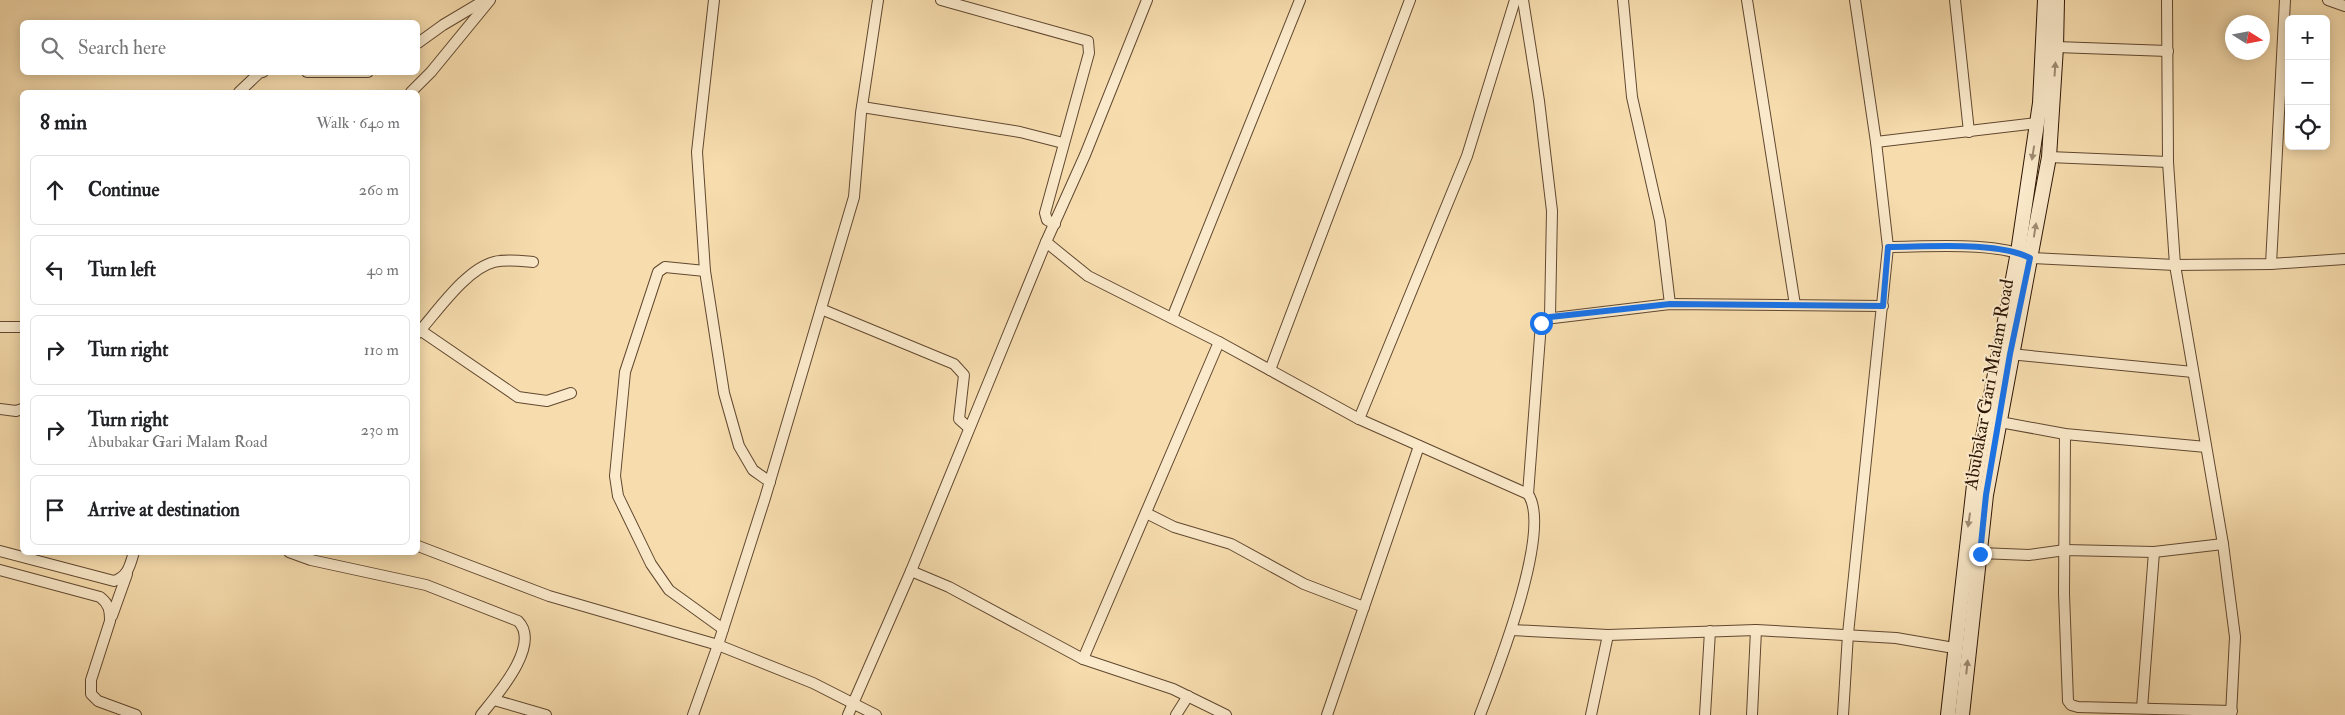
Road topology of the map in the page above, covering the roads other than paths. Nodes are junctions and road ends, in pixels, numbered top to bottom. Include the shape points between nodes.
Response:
1 (485, 0) edge
2 (490, 0) edge
3 (714, 0) edge
4 (878, 0) edge
5 (941, 0) edge
6 (1147, 0) edge
7 (1300, 0) edge
8 (1410, 0) edge
9 (1515, 0) edge
10 (1523, 0) edge
11 (1624, 0) edge
12 (1747, 0) edge
13 (1855, 0) edge
14 (1955, 0) edge
15 (2045, 0) edge
16 (2057, 0) edge
17 (2166, 0) edge
18 (2285, 0) edge
19 (2328, 0) edge
20 (2345, 6) edge
21 (420, 42) edge
22 (2056, 47) junction
23 (2168, 51) junction
24 (257, 75) edge
25 (241, 90) edge
26 (413, 90) edge
27 (862, 107) junction
28 (2038, 123) junction
29 (1969, 132) junction
30 (1876, 142) junction
31 (1063, 143) junction
32 (2048, 157) junction
33 (2168, 162) junction
34 (1055, 224) junction
35 (1046, 242) junction
36 (1888, 247) junction
37 (2024, 255) junction
38 (2345, 259) edge
39 (533, 262) dead end
40 (2272, 264) junction
41 (2175, 265) junction
42 (705, 271) junction
43 (1670, 304) junction
44 (1795, 305) junction
45 (1883, 306) junction
46 (821, 309) junction
47 (1550, 317) junction
48 (1172, 318) junction
49 (0, 327) edge
50 (20, 327) edge
51 (420, 331) edge
52 (420, 333) edge
53 (1219, 342) junction
54 (2010, 354) junction
55 (1270, 370) junction
56 (2194, 372) junction
57 (571, 393) dead end
58 (0, 409) edge
59 (20, 410) edge
60 (1359, 419) junction
61 (2000, 422) junction
62 (969, 428) junction
63 (2065, 434) junction
64 (1419, 446) junction
65 (2206, 447) junction
66 (770, 482) junction
67 (1528, 494) junction
68 (1146, 513) junction
69 (2223, 544) junction
70 (420, 547) edge
71 (2065, 550) junction
72 (0, 551) edge
73 (2154, 552) junction
74 (1980, 554) junction
75 (133, 555) edge
76 (297, 555) edge
77 (0, 570) edge
78 (911, 571) junction
79 (127, 573) junction
80 (1364, 607) junction
81 (110, 621) junction
82 (724, 629) junction
83 (1512, 630) junction
84 (1756, 630) junction
85 (1710, 631) junction
86 (1848, 634) junction
87 (1608, 635) junction
88 (718, 645) junction
89 (1954, 648) junction
90 (1083, 659) junction
91 (1188, 696) junction
92 (494, 700) junction
93 (852, 704) junction
94 (2142, 708) junction
95 (2231, 713) edge
96 (136, 715) edge
97 (481, 715) edge
98 (546, 715) edge
99 (693, 715) edge
100 (848, 715) edge
101 (876, 715) edge
102 (1176, 715) edge
103 (1226, 715) edge
104 (1327, 715) edge
105 (1480, 715) edge
106 (1591, 715) edge
107 (1705, 715) edge
108 (1752, 715) edge
109 (1843, 715) edge
110 (1948, 715) edge
111 (1962, 715) edge

1 - 21 street
2 - 26 street
3 - 42 street via 697,152
4 - 27 street
5 - 31 street via 1088,41 1088,53
6 - 34 street
7 - 48 street
8 - 55 street
9 - 60 street via 1467,156
10 - 47 street via 1552,210
11 - 43 street via 1632,97 1660,222
12 - 44 street
13 - 30 street
14 - 29 street
15 - 28 street
16 - 22 street, Abubakar Gari Malam Road
17 - 23 street
18 - 40 street
19 - 20 street
22 - 23 street
32 -> 22 street, Abubakar Gari Malam Road
23 - 33 street
24 - 25 street
27 - 31 street via 1020,132
27 - 46 street via 854,197
28 - 29 street
28 -> 37 street
29 - 30 street
30 - 36 street
31 - 34 street via 1045,213 1047,220
32 - 33 street
37 -> 32 street, Abubakar Gari Malam Road
33 - 41 street
34 - 35 street
35 - 48 street via 1088,276
35 - 62 street
36 - 37 street via 1958,246
36 - 45 street
37 - 41 street
37 - 54 street, Abubakar Gari Malam Road
37 -> 89 street via 1981,442
38 - 40 street
39 - 51 street via 494,262 479,269
40 - 41 street
41 - 56 street
42 - 66 street via 724,393 739,446 753,470
42 - 82 street via 665,267 658,272 625,372 615,476 618,496 651,564 669,590
43 - 44 street
43 - 47 street
44 - 45 street
45 - 86 street
46 - 62 street via 954,364 964,375 959,419
46 - 66 street
47 - 67 street via 1541,323
48 - 53 street
49 - 50 street
52 - 57 street via 518,396 548,401
53 - 55 street
53 - 68 street
54 - 56 street
54 - 61 street, Abubakar Gari Malam Road
55 - 60 street
56 - 65 street
58 - 59 street
60 - 64 street
61 - 63 street
61 - 74 street, Abubakar Gari Malam Road via 1986,495
62 - 78 street
63 - 65 street
63 - 71 street
64 - 67 street
64 - 80 street
65 - 69 street
66 - 82 street
67 - 83 street via 1534,502 1534,537
68 - 80 street via 1174,527 1231,544 1304,584
68 - 90 street
69 - 73 street
69 - 95 street via 2235,637
70 - 88 street via 549,596
71 - 73 street
71 - 74 street via 2029,555
71 - 94 street via 2068,701 2078,707
72 - 79 street via 114,581
73 - 94 street
111 -> 74 street, Abubakar Gari Malam Road
75 - 79 street
76 - 92 street via 426,585 518,621 525,633 525,646 507,684
77 - 81 street via 100,597 110,610
78 - 90 street via 950,587
78 - 93 street
79 - 81 street
80 - 104 street
81 - 96 street via 91,680 91,694 98,701
82 - 88 street
83 - 87 street
83 - 105 street
84 - 85 street
84 - 86 street
84 - 108 street
85 - 87 street
85 - 107 street
86 - 89 street
86 - 109 street
87 - 106 street
88 - 93 street via 813,683
88 - 99 street
89 - 110 street
90 - 91 street via 1173,688
91 - 102 street
91 - 103 street
92 - 97 street
92 - 98 street
93 - 100 street
93 - 101 street
94 - 95 street

